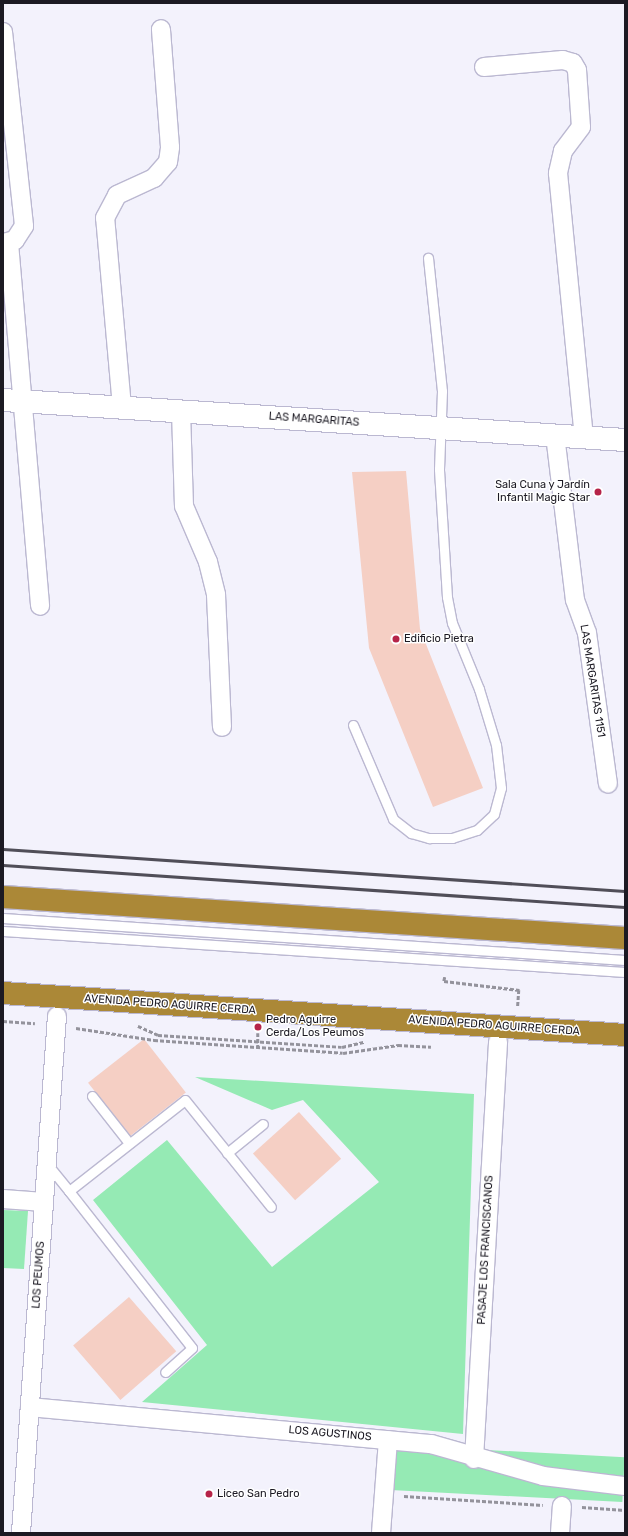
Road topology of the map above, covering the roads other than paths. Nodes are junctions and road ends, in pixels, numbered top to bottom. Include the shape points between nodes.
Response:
1 (161, 29) dead end
2 (3, 32) edge
3 (484, 67) dead end
4 (6, 243) edge
5 (428, 258) dead end
6 (12, 400) edge
7 (122, 407) junction
8 (180, 411) junction
9 (440, 428) junction
10 (555, 435) junction
11 (584, 437) junction
12 (625, 440) edge
13 (40, 606) dead end
14 (353, 725) dead end
15 (222, 727) dead end
16 (608, 784) dead end
17 (3, 896) edge
18 (3, 918) edge
19 (3, 931) edge
20 (625, 938) edge
21 (625, 960) edge
22 (625, 972) edge
23 (3, 993) edge
24 (56, 1020) road end
25 (625, 1035) edge
26 (498, 1042) dead end
27 (92, 1096) dead end
28 (263, 1124) dead end
29 (129, 1143) junction
30 (227, 1153) junction
31 (46, 1163) junction
32 (69, 1191) junction
33 (3, 1199) edge
34 (44, 1202) junction
35 (271, 1207) dead end
36 (164, 1372) dead end
37 (30, 1408) junction
38 (388, 1440) junction
39 (474, 1459) junction
40 (625, 1486) edge
41 (562, 1506) road end
42 (21, 1533) edge
43 (381, 1533) edge
44 (560, 1533) edge

1 - 7 street via 170,147 168,162 154,178 117,195 104,218
2 - 4 street via 24,226 20,236
3 - 11 street via 563,60 573,62 577,70 581,127 563,151 558,173
4 - 6 street via 22,366
5 - 9 lane via 442,390
6 - 7 street, LAS MARGARITAS
6 - 13 street
7 - 8 street, LAS MARGARITAS
8 - 9 street, LAS MARGARITAS
8 - 15 street via 184,506 208,562 216,595
9 - 10 street, LAS MARGARITAS
9 - 14 lane via 447,597 452,623 479,689 496,745 501,788 494,814 477,830 452,838 429,838 411,833 393,819
10 - 11 street, LAS MARGARITAS
10 - 16 street, LAS MARGARITAS 1151 via 575,600 587,633
11 - 12 street, LAS MARGARITAS
17 - 20 highway
18 - 21 lane
19 - 22 lane
23 - 25 highway, AVENIDA PEDRO AGUIRRE CERDA
24 - 31 street, LOS PEUMOS
26 - 39 street, PASAJE LOS FRANCISCANOS
27 - 29 lane
28 - 30 lane
29 - 30 lane via 184,1100
29 - 32 lane
30 - 35 lane
31 - 32 lane
31 - 34 street, LOS PEUMOS
32 - 36 lane via 192,1348
33 - 34 street
34 - 37 street, LOS PEUMOS
37 - 38 street, LOS AGUSTINOS
37 - 42 street, LOS PEUMOS
38 - 39 street, LOS AGUSTINOS via 431,1444
38 - 43 street
39 - 40 street, LOS AGUSTINOS via 549,1477
41 - 44 street

